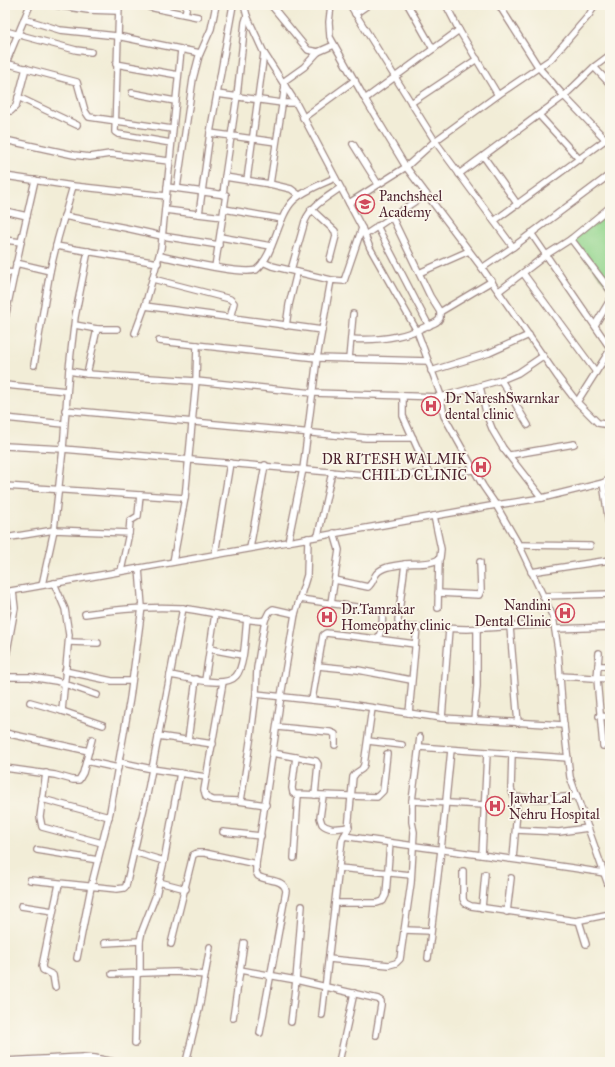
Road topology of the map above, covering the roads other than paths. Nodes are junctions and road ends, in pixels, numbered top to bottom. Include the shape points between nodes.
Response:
1 (30, 5) edge
2 (55, 5) edge
3 (146, 5) edge
4 (187, 5) edge
5 (216, 5) edge
6 (233, 5) edge
7 (244, 5) edge
8 (271, 5) edge
9 (324, 5) edge
10 (350, 5) edge
11 (368, 5) edge
12 (408, 5) edge
13 (446, 5) edge
14 (499, 5) edge
15 (595, 5) edge
16 (331, 6) edge
17 (89, 7) edge
18 (118, 8) edge
19 (185, 14) junction
20 (355, 14) junction
21 (247, 16) junction
22 (198, 17) dead end
23 (24, 19) junction
24 (460, 30) junction
25 (5, 31) edge
26 (18, 34) junction
27 (118, 36) junction
28 (334, 45) junction
29 (433, 49) junction
30 (181, 50) junction
31 (91, 52) dead end
32 (318, 52) junction
33 (200, 53) junction
34 (264, 53) junction
35 (610, 55) edge
36 (477, 59) junction
37 (6, 63) edge
38 (116, 64) junction
39 (594, 67) junction
40 (26, 68) junction
41 (539, 68) junction
42 (178, 76) junction
43 (395, 77) junction
44 (354, 80) junction
45 (284, 84) junction
46 (610, 84) edge
47 (132, 93) dead end
48 (217, 94) junction
49 (498, 95) junction
50 (237, 96) junction
51 (564, 96) junction
52 (18, 97) junction
53 (365, 99) junction
54 (175, 100) junction
55 (259, 100) junction
56 (296, 103) junction
57 (411, 103) junction
58 (282, 104) junction
59 (5, 111) edge
60 (539, 115) junction
61 (302, 118) junction
62 (116, 122) junction
63 (77, 125) dead end
64 (172, 129) junction
65 (210, 133) junction
66 (231, 136) junction
67 (253, 138) junction
68 (5, 140) edge
69 (435, 141) junction
70 (276, 142) junction
71 (608, 142) edge
72 (171, 143) junction
73 (353, 144) dead end
74 (484, 157) junction
75 (580, 160) junction
76 (170, 161) junction
77 (406, 166) junction
78 (459, 174) junction
79 (5, 176) edge
80 (609, 176) edge
81 (225, 177) junction
82 (335, 178) junction
83 (36, 180) junction
84 (247, 180) junction
85 (270, 184) junction
86 (378, 184) junction
87 (73, 186) junction
88 (167, 186) junction
89 (177, 188) junction
90 (340, 188) junction
91 (202, 192) junction
92 (223, 194) junction
93 (426, 194) junction
94 (299, 195) junction
95 (166, 196) junction
96 (349, 203) junction
97 (518, 205) junction
98 (610, 206) edge
99 (224, 209) junction
100 (311, 209) junction
101 (5, 210) edge
102 (165, 210) junction
103 (199, 214) junction
104 (27, 216) junction
105 (64, 216) junction
106 (223, 217) junction
107 (392, 217) junction
108 (282, 219) junction
109 (494, 221) junction
110 (377, 226) junction
111 (362, 228) junction
112 (531, 233) junction
113 (364, 235) junction
114 (162, 236) junction
115 (220, 237) junction
116 (571, 239) junction
117 (5, 240) edge
118 (21, 242) junction
119 (219, 245) junction
120 (56, 246) junction
121 (272, 246) junction
122 (513, 247) junction
123 (88, 251) junction
124 (470, 251) junction
125 (546, 255) junction
126 (160, 256) junction
127 (330, 259) dead end
128 (263, 262) junction
129 (16, 263) junction
130 (158, 263) junction
131 (216, 267) junction
132 (482, 268) junction
133 (50, 271) junction
134 (294, 271) junction
135 (5, 272) edge
136 (14, 273) junction
137 (419, 273) junction
138 (523, 273) junction
139 (153, 279) junction
140 (331, 280) junction
141 (492, 281) junction
142 (610, 290) edge
143 (499, 291) junction
144 (610, 300) edge
145 (145, 306) junction
146 (6, 307) edge
147 (440, 312) junction
148 (353, 314) dead end
149 (5, 318) edge
150 (231, 318) junction
151 (75, 325) junction
152 (594, 325) junction
153 (286, 326) junction
154 (429, 326) junction
155 (97, 328) junction
156 (117, 329) dead end
157 (322, 330) junction
158 (417, 331) junction
159 (135, 334) dead end
160 (529, 335) junction
161 (351, 339) junction
162 (159, 340) dead end
163 (197, 345) junction
164 (610, 349) edge
165 (543, 356) junction
166 (317, 358) junction
167 (350, 359) junction
168 (428, 361) junction
169 (34, 365) dead end
170 (69, 369) junction
171 (431, 371) junction
172 (87, 372) junction
173 (596, 372) junction
174 (501, 380) junction
175 (196, 381) junction
176 (5, 384) edge
177 (480, 387) junction
178 (67, 391) junction
179 (313, 393) junction
180 (403, 396) junction
181 (441, 398) junction
182 (577, 402) junction
183 (65, 410) junction
184 (5, 418) edge
185 (192, 422) junction
186 (64, 424) junction
187 (528, 425) dead end
188 (610, 426) edge
189 (308, 433) junction
190 (413, 438) junction
191 (574, 444) dead end
192 (5, 446) edge
193 (63, 449) junction
194 (510, 455) junction
195 (188, 459) junction
196 (230, 462) junction
197 (265, 466) junction
198 (303, 469) junction
199 (474, 470) junction
200 (332, 472) junction
201 (429, 474) junction
202 (610, 480) edge
203 (602, 483) junction
204 (5, 486) edge
205 (58, 490) junction
206 (140, 495) junction
207 (185, 498) junction
208 (542, 498) junction
209 (496, 505) junction
210 (434, 516) junction
211 (54, 530) junction
212 (610, 531) edge
213 (129, 533) junction
214 (334, 534) junction
215 (318, 536) junction
216 (5, 538) edge
217 (308, 538) junction
218 (288, 542) junction
219 (519, 545) junction
220 (590, 546) dead end
221 (250, 548) junction
222 (215, 554) junction
223 (439, 559) junction
224 (610, 560) edge
225 (173, 562) junction
226 (480, 562) dead end
227 (405, 564) junction
228 (139, 568) junction
229 (121, 571) junction
230 (532, 572) junction
231 (335, 580) junction
232 (54, 583) junction
233 (42, 585) junction
234 (13, 590) junction
235 (5, 592) edge
236 (438, 593) junction
237 (610, 594) edge
238 (543, 596) junction
239 (300, 599) junction
240 (331, 603) junction
241 (142, 607) junction
242 (182, 608) junction
243 (438, 608) dead end
244 (85, 614) dead end
245 (215, 614) junction
246 (295, 614) junction
247 (247, 619) junction
248 (265, 620) junction
249 (555, 626) junction
250 (417, 627) junction
251 (510, 627) junction
252 (610, 627) edge
253 (449, 629) junction
254 (477, 629) junction
255 (377, 638) junction
256 (69, 642) junction
257 (98, 643) dead end
258 (416, 644) junction
259 (210, 649) junction
260 (6, 650) edge
261 (599, 653) dead end
262 (242, 655) junction
263 (5, 662) edge
264 (318, 666) junction
265 (598, 666) junction
266 (610, 666) edge
267 (65, 671) junction
268 (170, 675) junction
269 (560, 676) junction
270 (5, 677) edge
271 (196, 679) junction
272 (597, 679) junction
273 (610, 679) edge
274 (205, 680) junction
275 (411, 680) junction
276 (132, 681) junction
277 (224, 682) junction
278 (64, 683) junction
279 (256, 694) junction
280 (97, 695) dead end
281 (281, 696) junction
282 (312, 700) junction
283 (30, 702) dead end
284 (372, 708) junction
285 (62, 711) junction
286 (409, 714) junction
287 (599, 716) junction
288 (610, 717) edge
289 (442, 718) junction
290 (474, 720) junction
291 (518, 723) junction
292 (103, 725) dead end
293 (564, 725) junction
294 (277, 727) junction
295 (5, 733) edge
296 (158, 736) junction
297 (420, 737) dead end
298 (92, 740) dead end
299 (188, 740) junction
300 (368, 741) junction
301 (213, 744) junction
302 (335, 745) dead end
303 (402, 745) dead end
304 (603, 746) dead end
305 (419, 747) junction
306 (451, 750) junction
307 (89, 751) junction
308 (273, 752) junction
309 (487, 753) junction
310 (387, 754) dead end
311 (512, 754) junction
312 (296, 757) junction
313 (568, 758) junction
314 (86, 761) junction
315 (119, 762) junction
316 (5, 768) edge
317 (118, 768) junction
318 (152, 769) junction
319 (46, 773) junction
320 (180, 773) junction
321 (206, 777) junction
322 (298, 795) junction
323 (315, 795) junction
324 (323, 796) junction
325 (577, 796) junction
326 (352, 797) junction
327 (514, 797) junction
328 (42, 799) junction
329 (241, 801) junction
330 (412, 801) junction
331 (446, 803) junction
332 (266, 805) junction
333 (484, 805) junction
334 (109, 818) junction
335 (349, 827) junction
336 (588, 828) junction
337 (516, 830) junction
338 (223, 832) dead end
339 (261, 836) junction
340 (344, 836) junction
341 (390, 842) junction
342 (102, 843) junction
343 (414, 846) junction
344 (37, 850) dead end
345 (441, 850) junction
346 (134, 852) junction
347 (482, 855) junction
348 (294, 858) dead end
349 (513, 859) junction
350 (98, 860) junction
351 (164, 861) junction
352 (256, 864) junction
353 (339, 868) junction
354 (462, 871) dead end
355 (388, 873) junction
356 (604, 873) junction
357 (486, 874) dead end
358 (411, 875) junction
359 (511, 878) dead end
360 (30, 880) dead end
361 (159, 882) junction
362 (59, 884) junction
363 (91, 887) junction
364 (186, 889) junction
365 (610, 890) edge
366 (335, 903) junction
367 (20, 906) dead end
368 (302, 906) dead end
369 (482, 908) junction
370 (53, 912) junction
371 (507, 912) junction
372 (610, 914) edge
373 (579, 921) junction
374 (405, 930) junction
375 (431, 931) junction
376 (140, 941) junction
377 (104, 943) dead end
378 (244, 943) dead end
379 (171, 944) dead end
380 (586, 944) dead end
381 (210, 947) dead end
382 (77, 958) dead end
383 (428, 958) dead end
384 (329, 959) junction
385 (240, 970) junction
386 (139, 973) junction
387 (112, 974) dead end
388 (205, 975) junction
389 (270, 975) junction
390 (296, 980) junction
391 (55, 987) dead end
392 (326, 987) junction
393 (354, 993) junction
394 (322, 1015) dead end
395 (233, 1018) dead end
396 (291, 1022) dead end
397 (260, 1033) dead end
398 (376, 1036) dead end
399 (135, 1043) dead end
400 (5, 1061) edge
401 (114, 1062) edge
402 (186, 1062) edge
403 (339, 1062) edge

1 - 23 street
2 - 17 street
3 - 19 street
4 - 19 street
5 - 33 street via 211,29
6 - 48 street
7 - 21 street
8 - 32 street via 308,50
9 - 16 street
10 - 20 street
11 - 20 street
12 - 29 street
13 - 24 street
14 - 41 street
15 - 41 street via 551,59
16 - 28 street via 328,29
17 - 18 street
18 - 27 street
19 - 22 street
20 - 43 street
21 - 34 street
21 - 50 street
23 - 26 street
23 - 27 street via 60,30
24 - 29 street
24 - 36 street
25 - 26 street
26 - 31 street
26 - 37 street
27 - 30 street
27 - 38 street
28 - 32 street
28 - 44 street
29 - 43 street
30 - 33 street
30 - 42 street
32 - 45 street
33 - 89 street via 193,79
34 - 45 street
34 - 55 street
35 - 39 street
36 - 49 street
36 - 57 street
37 - 40 street
38 - 42 street
38 - 62 street
39 - 46 street
39 - 51 street
40 - 52 street
40 - 62 street via 77,82 89,118
41 - 49 street
41 - 51 street
42 - 54 street
43 - 53 street
43 - 57 street
44 - 53 street
44 - 61 street
45 - 56 street
45 - 58 street
47 - 54 street
48 - 50 street
48 - 65 street
49 - 69 street
50 - 55 street
50 - 66 street
51 - 60 street
51 - 71 street
52 - 59 street via 14,109
52 - 63 street
53 - 77 street
54 - 64 street
55 - 58 street
55 - 67 street
56 - 58 street
56 - 61 street
57 - 69 street
58 - 70 street
60 - 74 street
60 - 75 street
61 - 82 street
62 - 64 street
62 - 72 street via 115,131 118,134
64 - 72 street
65 - 66 street
65 - 91 street
66 - 67 street
66 - 81 street
67 - 70 street
67 - 84 street
68 - 76 street via 79,156 110,154
69 - 77 street
69 - 78 street
70 - 85 street
71 - 75 street
72 - 76 street
73 - 86 street
74 - 78 street
74 - 97 street
75 - 97 street
76 - 88 street
77 - 86 street
77 - 93 street
78 - 109 street
79 - 83 street
80 - 112 street
81 - 84 street
81 - 92 street
82 - 90 street
82 - 94 street
83 - 87 street
83 - 104 street
84 - 85 street
85 - 94 street via 292,190
86 - 96 street
87 - 95 street
87 - 105 street
88 - 89 street
88 - 95 street
89 - 91 street
90 - 96 street
90 - 100 street
91 - 92 street
91 - 103 street
92 - 99 street via 226,195
93 - 107 street
93 - 124 street
94 - 108 street
95 - 102 street
96 - 111 street
97 - 109 street
98 - 116 street
99 - 106 street
99 - 108 street
100 - 127 street via 335,231
100 - 134 street via 304,221
101 - 104 street
102 - 103 street
102 - 114 street
103 - 106 street
104 - 118 street
105 - 114 street
105 - 120 street
106 - 115 street
107 - 110 street
107 - 137 street
108 - 121 street
109 - 122 street
110 - 113 street
110 - 154 street
111 - 113 street
111 - 140 street via 344,281
112 - 122 street
112 - 125 street
113 - 158 street
114 - 119 street
114 - 126 street
115 - 119 street
115 - 121 street
116 - 125 street
116 - 142 street
117 - 118 street
118 - 129 street
119 - 131 street
120 - 123 street
120 - 133 street
121 - 128 street
122 - 132 street
123 - 130 street
123 - 151 street
124 - 132 street
124 - 137 street
125 - 138 street
125 - 152 street
126 - 130 street
126 - 131 street
128 - 131 street via 253,271
128 - 134 street
129 - 133 street
129 - 136 street
130 - 139 street
132 - 141 street
133 - 169 street
134 - 140 street
134 - 153 street
135 - 136 street
136 - 146 street
137 - 147 street
138 - 143 street
138 - 173 street
139 - 145 street
139 - 150 street via 230,299 234,303
140 - 157 street
141 - 143 street
141 - 147 street
143 - 160 street
144 - 152 street
145 - 150 street
145 - 159 street
146 - 149 street
147 - 154 street via 440,320
148 - 161 street
150 - 153 street
151 - 155 street
151 - 170 street
152 - 164 street
153 - 157 street
154 - 158 street
155 - 156 street
155 - 172 street
157 - 166 street
158 - 161 street via 386,338
158 - 168 street
160 - 165 street
160 - 171 street via 489,353
161 - 167 street
162 - 163 street
163 - 166 street
163 - 175 street
164 - 173 street
165 - 174 street via 518,373
165 - 182 street
166 - 167 street
166 - 179 street
167 - 168 street
168 - 171 street
170 - 172 street
170 - 178 street
171 - 181 street
172 - 175 street
173 - 182 street
174 - 177 street
174 - 187 street
175 - 179 street
175 - 185 street
176 - 178 street
177 - 181 street
177 - 194 street via 493,431
178 - 183 street
179 - 180 street
179 - 189 street
180 - 181 street
180 - 190 street via 403,416
181 - 199 street via 444,416
182 - 188 street via 598,423
183 - 185 street
183 - 186 street
184 - 186 street
185 - 189 street
185 - 195 street
186 - 193 street
189 - 190 street via 366,438
189 - 198 street
190 - 201 street
191 - 194 street
192 - 193 street
193 - 195 street
193 - 205 street
194 - 208 street
195 - 196 street
195 - 207 street
196 - 197 street
196 - 222 street
197 - 198 street
197 - 221 street
198 - 200 street
198 - 218 street
199 - 201 street
199 - 209 street
200 - 201 street via 364,475
200 - 215 street
202 - 203 street
203 - 208 street
203 - 212 street
204 - 205 street
205 - 206 street
205 - 211 street
206 - 207 street
206 - 213 street via 139,514 130,521
207 - 225 street
208 - 209 street
209 - 210 street
209 - 219 street
210 - 214 street
210 - 223 street via 441,549
211 - 213 street
211 - 216 street
211 - 233 street
213 - 229 street
214 - 215 street
214 - 231 street via 339,550
215 - 217 street
217 - 218 street
217 - 239 street via 307,575
218 - 221 street
219 - 220 street
219 - 230 street
221 - 222 street
222 - 225 street
223 - 227 street
223 - 236 street
224 - 230 street
225 - 228 street
226 - 236 street via 479,595
227 - 231 street via 380,570 372,584 365,588
227 - 250 street via 398,624 403,627
228 - 229 street
228 - 241 street
229 - 232 street
230 - 238 street
231 - 240 street
232 - 233 street
232 - 256 street via 65,608
233 - 234 street
234 - 235 street
234 - 260 street via 15,608
236 - 243 street
237 - 238 street
238 - 249 street
239 - 240 street
239 - 246 street
240 - 255 street via 381,611 380,634
241 - 242 street
241 - 244 street
241 - 276 street
242 - 245 street
242 - 268 street
245 - 247 street
245 - 259 street
246 - 248 street via 273,609
246 - 281 street
247 - 248 street
247 - 262 street
248 - 279 street via 257,668
249 - 251 street
249 - 252 street
249 - 269 street
250 - 253 street
250 - 258 street
251 - 254 street
251 - 291 street
253 - 254 street
253 - 289 street
254 - 290 street
255 - 258 street
255 - 264 street via 326,633 323,636
256 - 257 street
256 - 267 street
258 - 275 street
259 - 262 street
259 - 274 street
260 - 263 street
261 - 265 street
262 - 277 street via 236,676
264 - 275 street
264 - 282 street
265 - 266 street
265 - 272 street
267 - 276 street via 112,681
267 - 278 street
268 - 271 street
268 - 296 street
269 - 272 street
269 - 293 street
270 - 278 street via 30,677
271 - 274 street
271 - 299 street
272 - 273 street
272 - 287 street
274 - 277 street
275 - 286 street
276 - 315 street
277 - 301 street
278 - 280 street
278 - 285 street
279 - 281 street
279 - 329 street
281 - 282 street
281 - 294 street
282 - 284 street
283 - 285 street
284 - 286 street
284 - 300 street
285 - 292 street
286 - 289 street
287 - 288 street
287 - 304 street
289 - 290 street
290 - 291 street
291 - 293 street
293 - 313 street
294 - 302 street via 330,732 335,734
294 - 308 street
295 - 307 street
296 - 299 street
296 - 318 street
297 - 305 street
298 - 307 street
299 - 301 street
300 - 303 street
300 - 326 street via 364,768 353,777
301 - 321 street
305 - 306 street
305 - 330 street
306 - 309 street
306 - 331 street
307 - 314 street
308 - 312 street
308 - 332 street
309 - 311 street
309 - 333 street
310 - 326 street via 382,794 377,797
311 - 313 street
311 - 327 street via 511,789
312 - 322 street via 292,788
312 - 323 street via 314,759 317,762
313 - 325 street via 570,778
314 - 317 street
314 - 319 street via 79,780
315 - 317 street
315 - 318 street
316 - 319 street
317 - 334 street
318 - 320 street
318 - 346 street
319 - 328 street
320 - 321 street
320 - 351 street
321 - 329 street via 206,797
322 - 323 street
322 - 348 street
323 - 324 street
324 - 326 street
324 - 335 street via 320,818 322,824 327,828
325 - 327 street via 539,799
325 - 336 street
326 - 335 street
327 - 337 street via 517,811
328 - 334 street
328 - 342 street via 42,827
329 - 332 street
330 - 331 street
330 - 343 street
331 - 333 street
331 - 345 street
332 - 339 street
333 - 347 street
334 - 342 street
335 - 340 street
336 - 337 street via 559,832
336 - 356 street
337 - 349 street
338 - 339 street
339 - 352 street
340 - 341 street
340 - 353 street
341 - 343 street
341 - 355 street
342 - 350 street
343 - 345 street
343 - 358 street
344 - 350 street
345 - 347 street
345 - 375 street
346 - 351 street
346 - 363 street via 128,882 124,888
347 - 349 street
349 - 356 street
350 - 363 street
351 - 361 street
352 - 364 street via 197,853 192,858
352 - 389 street via 258,876 282,883 286,891
353 - 355 street
353 - 366 street
354 - 369 street via 462,894 465,903
355 - 358 street
355 - 366 street via 383,901
356 - 365 street
357 - 369 street
358 - 374 street
359 - 371 street
360 - 362 street
361 - 364 street
361 - 376 street
362 - 363 street
362 - 370 street
363 - 382 street
364 - 379 street
366 - 384 street
367 - 370 street
368 - 390 street
369 - 371 street
370 - 391 street via 42,966 43,970 53,975
371 - 373 street
372 - 373 street
373 - 380 street
374 - 375 street
374 - 384 street via 402,954 396,963 389,965
375 - 383 street
376 - 377 street
376 - 386 street
378 - 385 street
381 - 388 street
384 - 392 street
385 - 389 street
385 - 395 street
386 - 387 street
386 - 388 street via 176,972
386 - 399 street
388 - 402 street
389 - 390 street
389 - 397 street
390 - 392 street
390 - 396 street
392 - 393 street
392 - 394 street
393 - 398 street via 381,1001
393 - 403 street
400 - 401 street via 83,1057

